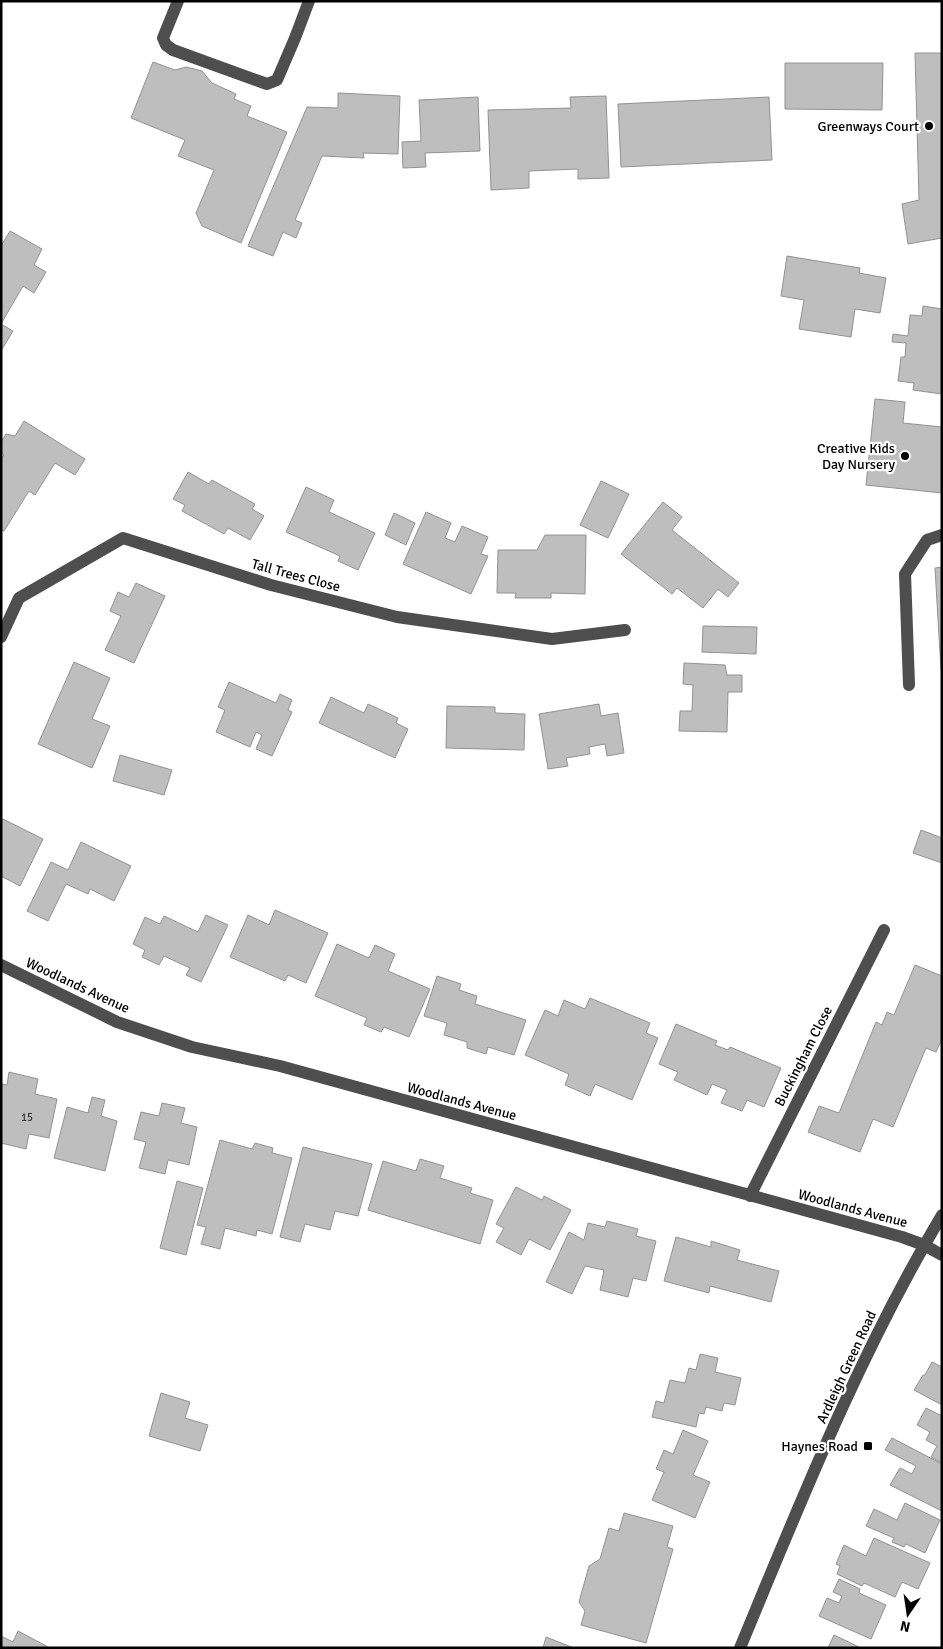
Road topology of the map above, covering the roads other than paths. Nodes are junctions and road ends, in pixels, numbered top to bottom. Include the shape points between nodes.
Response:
1 (178, 1) edge
2 (309, 1) edge
3 (942, 535) edge
4 (625, 630) dead end
5 (1, 637) edge
6 (909, 685) dead end
7 (884, 930) dead end
8 (1, 965) edge
9 (750, 1196) junction
10 (942, 1215) edge
11 (924, 1245) junction
12 (942, 1255) edge
13 (740, 1648) edge

1 - 2 street via 164,38 166,45 267,84 277,80
3 - 6 street via 927,540 906,574
4 - 5 street, Tall Trees Close via 552,639 397,617 271,585 124,538 19,598
7 - 9 street, Buckingham Close
8 - 9 street, Woodlands Avenue via 118,1022 192,1047 280,1066
9 - 11 street, Woodlands Avenue
10 - 11 street, Ardleigh Green Road
11 - 12 street
11 - 13 street, Ardleigh Green Road via 845,1401

